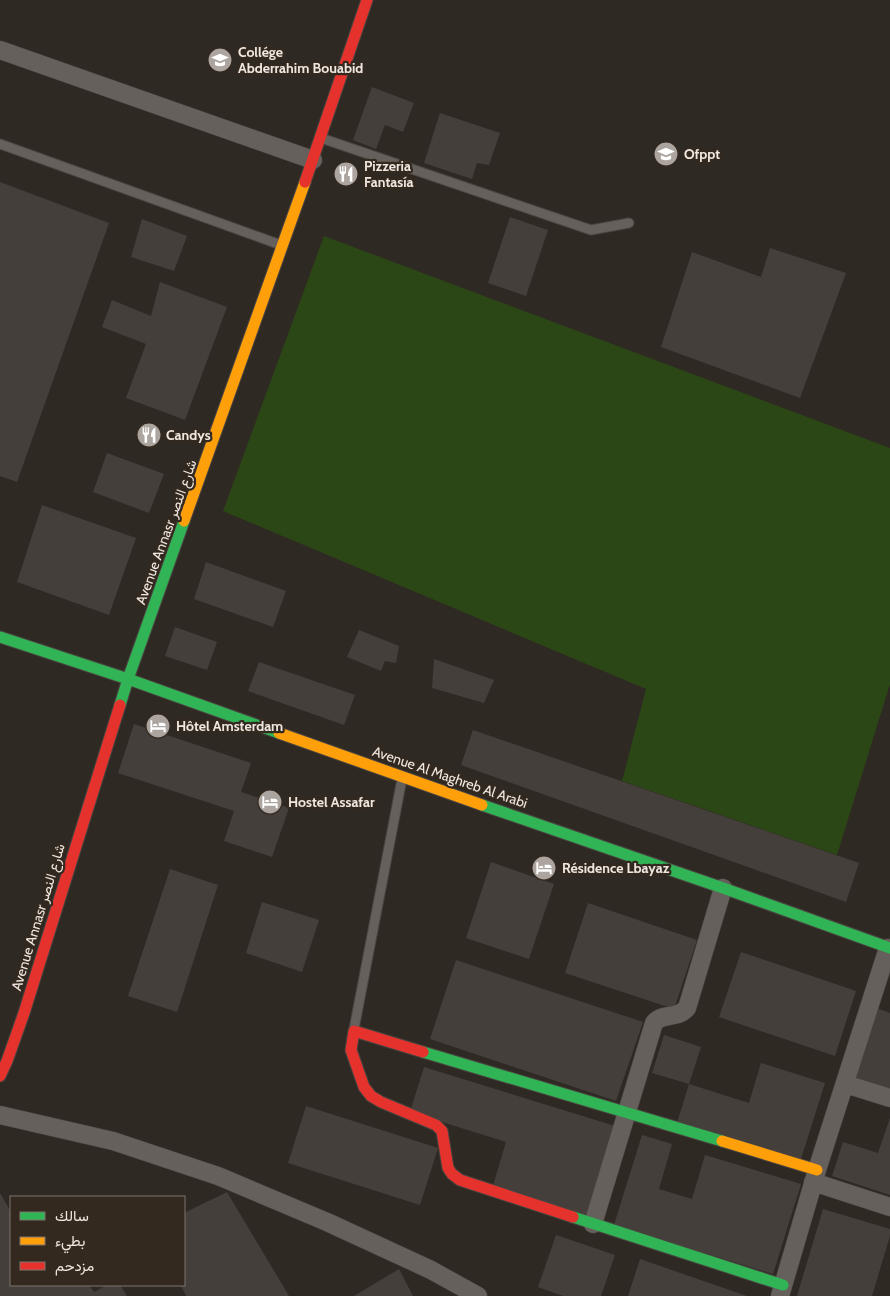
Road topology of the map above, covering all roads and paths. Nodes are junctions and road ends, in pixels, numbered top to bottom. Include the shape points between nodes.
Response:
1 (367, 0) edge
2 (0, 50) edge
3 (320, 138) junction
4 (0, 144) edge
5 (313, 160) junction
6 (629, 223) dead end
7 (283, 246) junction
8 (0, 637) edge
9 (128, 679) junction
10 (402, 777) junction
11 (723, 888) junction
12 (889, 948) edge
13 (354, 1031) junction
14 (0, 1076) edge
15 (845, 1084) junction
16 (890, 1098) edge
17 (626, 1113) junction
18 (0, 1116) edge
19 (815, 1176) junction
20 (890, 1207) edge
21 (593, 1224) junction
22 (781, 1291) edge
23 (478, 1296) edge

1 - 3 street, Avenue Annasr شارع النصر
2 - 5 street
3 - 5 street, Avenue Annasr شارع النصر
3 - 6 lane via 591,230
4 - 7 lane
5 - 7 street, Avenue Annasr شارع النصر
7 - 9 street, Avenue Annasr شارع النصر
8 - 9 street, Avenue Al Maghreb Al Arabi
9 - 10 street, Avenue Al Maghreb Al Arabi
9 - 14 street, Avenue Annasr شارع النصر via 24,1014
10 - 11 street, Avenue Al Maghreb Al Arabi
10 - 13 lane
11 - 12 street, Avenue Al Maghreb Al Arabi
11 - 17 street via 687,1008 679,1015 660,1018 654,1023
12 - 15 street
13 - 17 street
13 - 21 street via 351,1050 364,1087 381,1102 436,1125 442,1131 448,1168 452,1174 460,1180
15 - 16 street
15 - 19 street
17 - 19 street
17 - 21 street
18 - 23 street via 114,1141 218,1176 327,1222
19 - 20 street
19 - 22 street
21 - 22 street

